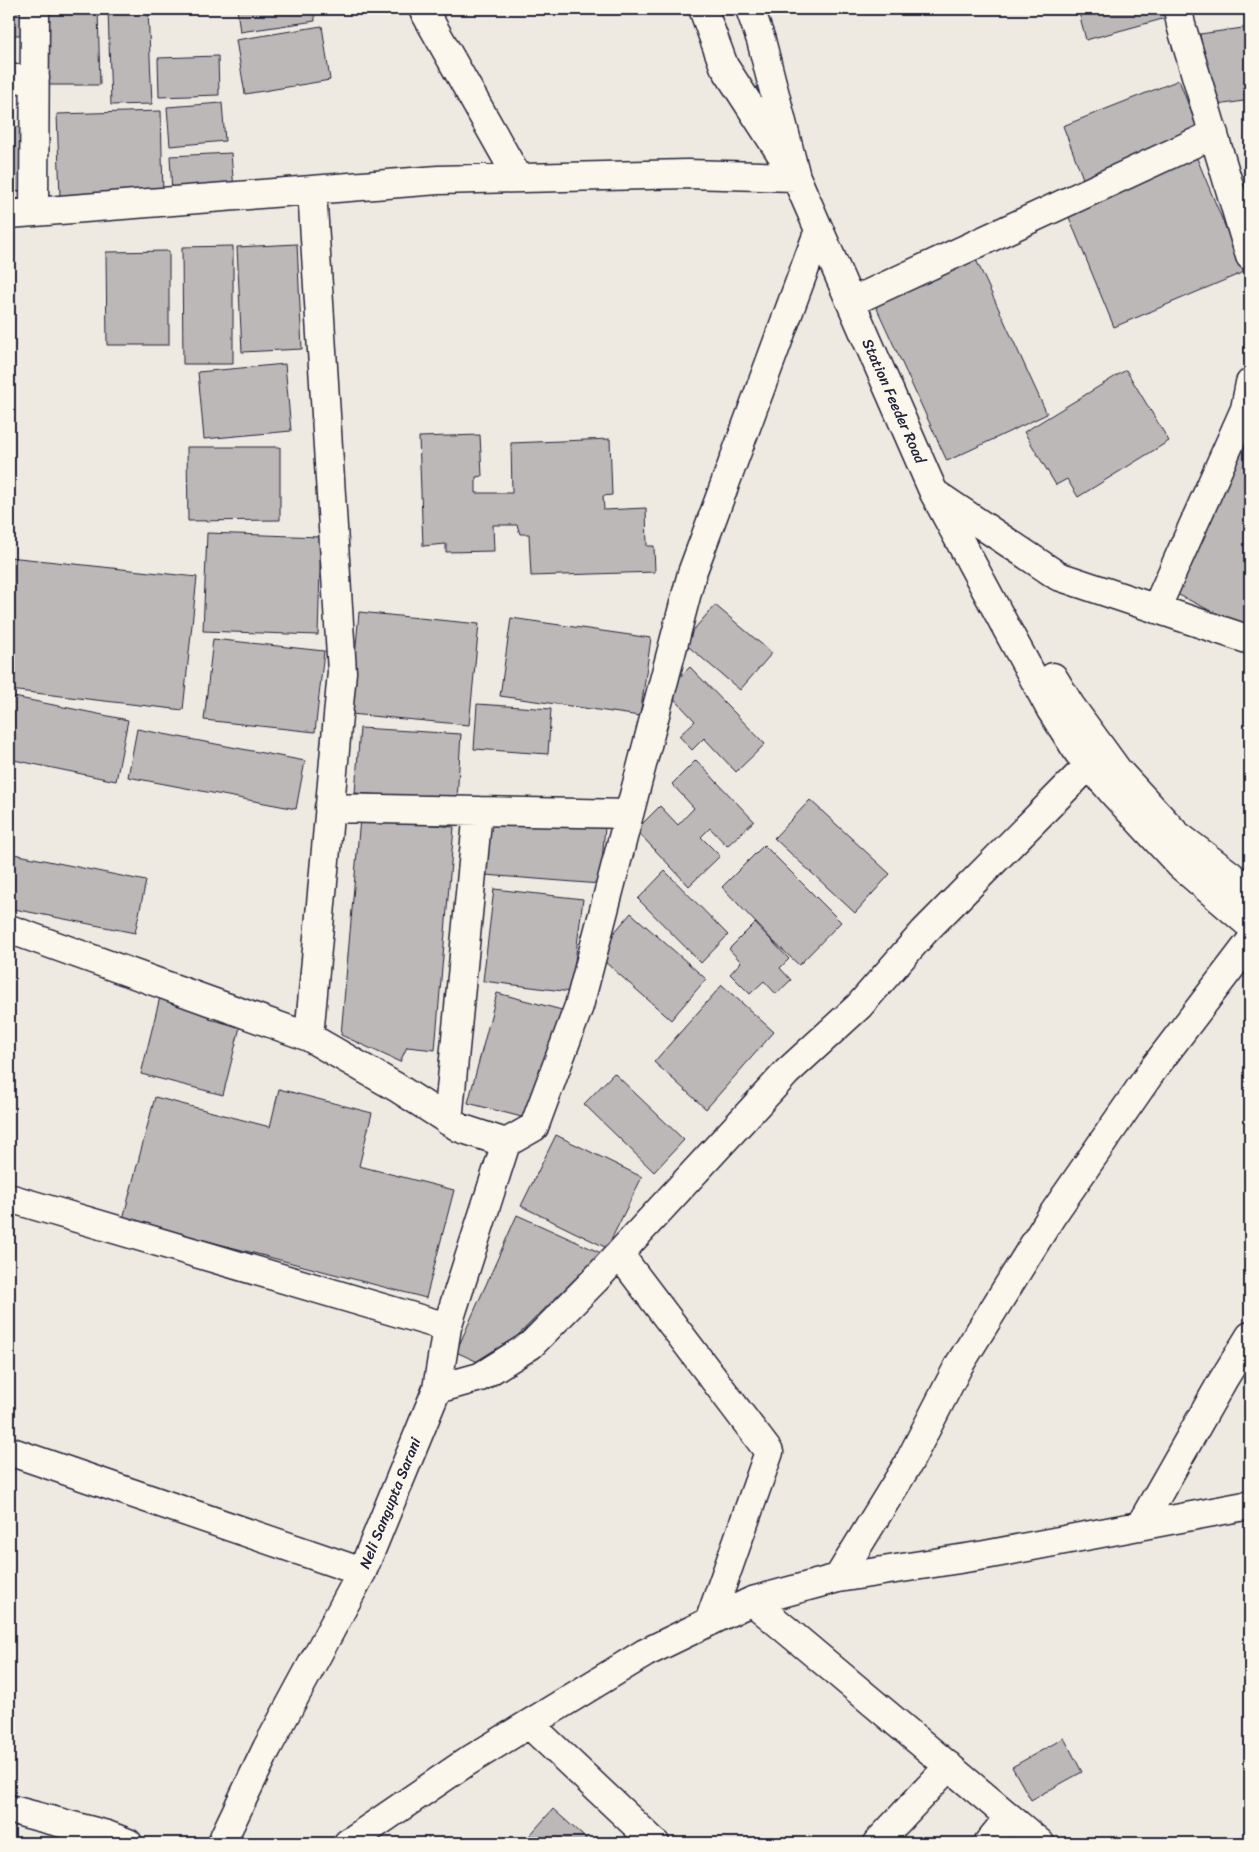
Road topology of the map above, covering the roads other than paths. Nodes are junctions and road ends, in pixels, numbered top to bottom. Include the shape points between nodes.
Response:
1 (35, 9) edge
2 (423, 9) edge
3 (703, 9) edge
4 (750, 9) edge
5 (1178, 9) edge
6 (22, 78) edge
7 (1214, 134) junction
8 (518, 178) junction
9 (796, 178) junction
10 (312, 190) junction
11 (21, 213) edge
12 (819, 230) junction
13 (1250, 256) edge
14 (851, 302) junction
15 (1250, 382) edge
16 (934, 492) junction
17 (1156, 609) junction
18 (1001, 619) junction
19 (1250, 640) edge
20 (1077, 778) junction
21 (329, 808) junction
22 (478, 811) junction
23 (629, 814) junction
24 (1250, 890) edge
25 (1250, 925) edge
26 (9, 929) edge
27 (1250, 933) edge
28 (1250, 942) edge
29 (309, 1036) junction
30 (448, 1121) junction
31 (506, 1143) junction
32 (9, 1198) edge
33 (619, 1254) junction
34 (447, 1327) junction
35 (1250, 1336) edge
36 (437, 1389) junction
37 (9, 1451) edge
38 (1250, 1505) edge
39 (1140, 1526) junction
40 (362, 1572) junction
41 (838, 1578) junction
42 (752, 1601) junction
43 (709, 1622) junction
44 (529, 1724) junction
45 (949, 1766) junction
46 (9, 1809) edge
47 (1009, 1817) junction
48 (128, 1843) edge
49 (222, 1843) edge
50 (348, 1843) edge
51 (655, 1843) edge
52 (877, 1843) edge
53 (988, 1843) edge
54 (1040, 1843) edge

1 - 6 street
2 - 8 street
3 - 9 street, Station Feeder Road via 724,66
4 - 9 street, Station Feeder Road
5 - 7 street
6 - 11 street
7 - 13 street
7 - 14 street
8 - 9 street via 687,174
8 - 10 street via 438,180
9 - 12 street, Station Feeder Road
10 - 11 street
10 - 21 street via 342,672
12 - 14 street, Station Feeder Road
12 - 23 street via 692,573
14 - 16 street, Station Feeder Road
15 - 17 street via 1245,409
16 - 17 street via 1058,576
16 - 18 street, Station Feeder Road
17 - 19 street
18 - 20 street via 1004,653
18 - 24 street via 1022,626 1070,705 1118,771 1176,834
18 - 25 street, Station Feeder Road via 1078,752 1180,866
20 - 27 street via 1124,828
20 - 33 street via 924,932 859,1006 787,1072
21 - 22 street
21 - 29 street
22 - 23 street
22 - 30 street
23 - 31 street via 579,1006 534,1127
26 - 29 street
28 - 41 street via 1154,1068 1051,1218 959,1364 908,1464
29 - 30 street
30 - 31 street
31 - 34 street, Neli Sangupta Sarani
32 - 34 street
33 - 36 street via 531,1345 480,1378
33 - 43 street via 769,1452
34 - 36 street, Neli Sangupta Sarani
35 - 39 street
36 - 40 street, Neli Sangupta Sarani
37 - 40 street
38 - 39 street
39 - 41 street
40 - 49 street, Neli Sangupta Sarani via 267,1748
41 - 42 street
42 - 43 street
42 - 45 street
43 - 44 street via 646,1653
44 - 50 street via 465,1763
44 - 51 street
45 - 47 street
45 - 52 street
46 - 48 street
47 - 53 street
47 - 54 street

